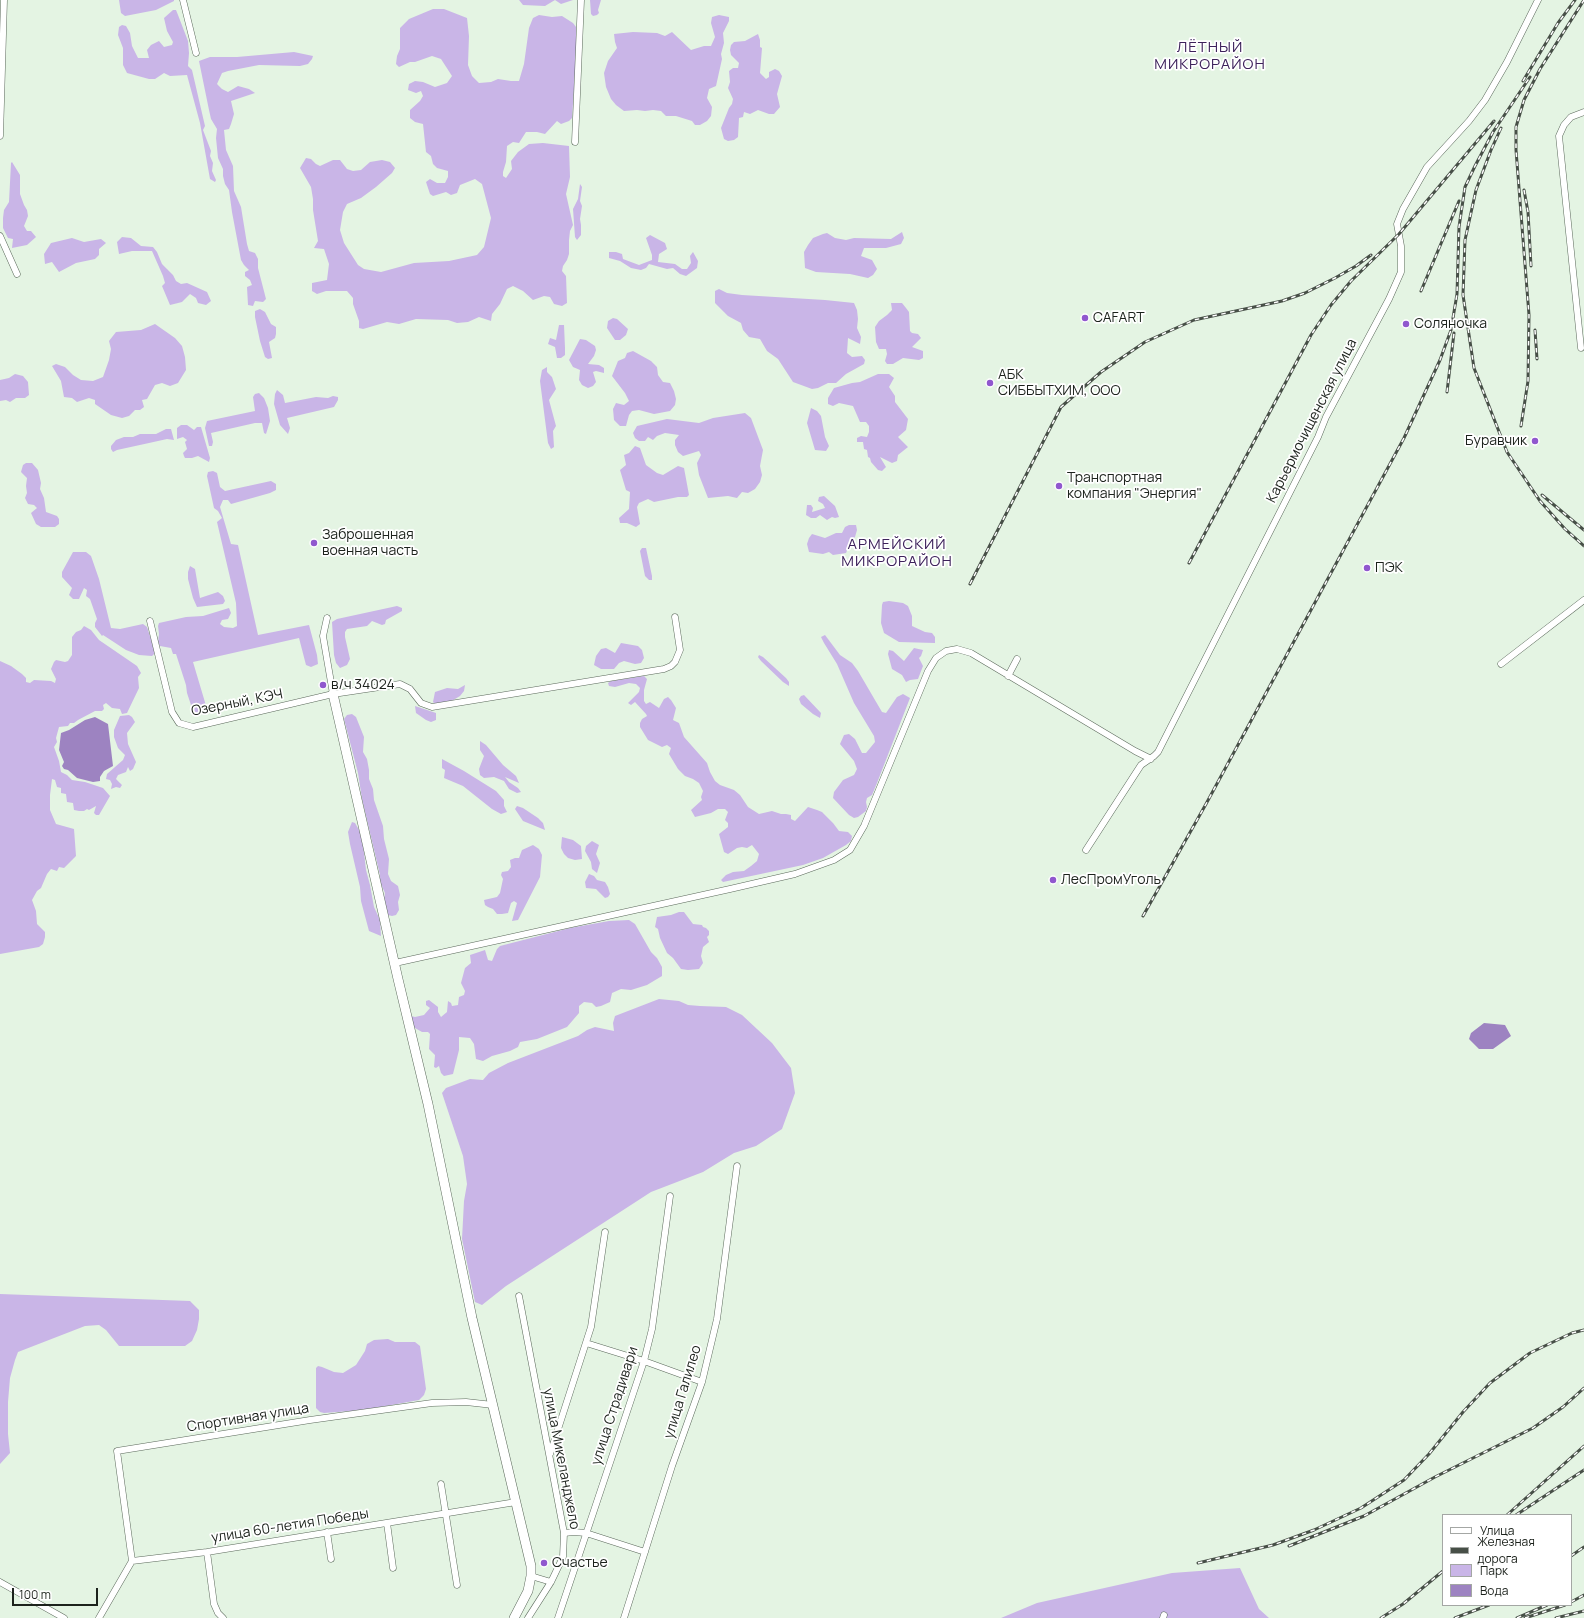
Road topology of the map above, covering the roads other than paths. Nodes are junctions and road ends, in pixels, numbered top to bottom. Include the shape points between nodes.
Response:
1 (4, 0) edge
2 (183, 0) edge
3 (581, 0) edge
4 (1538, 0) edge
5 (196, 53) dead end
6 (1584, 112) edge
7 (0, 136) edge
8 (575, 142) dead end
9 (0, 236) edge
10 (17, 274) dead end
11 (1581, 348) dead end
12 (1584, 600) edge
13 (675, 617) dead end
14 (327, 618) dead end
15 (150, 621) dead end
16 (1017, 659) dead end
17 (1501, 664) dead end
18 (1008, 676) junction
19 (333, 694) junction
20 (1151, 759) junction
21 (1086, 850) dead end
22 (395, 963) junction
23 (737, 1166) dead end
24 (670, 1196) dead end
25 (605, 1232) dead end
26 (519, 1296) dead end
27 (586, 1344) junction
28 (644, 1361) junction
29 (702, 1382) junction
30 (493, 1405) junction
31 (550, 1456) junction
32 (441, 1484) dead end
33 (516, 1502) junction
34 (445, 1513) junction
35 (386, 1523) junction
36 (327, 1532) junction
37 (564, 1533) junction
38 (586, 1533) junction
39 (207, 1552) junction
40 (646, 1552) junction
41 (331, 1559) dead end
42 (132, 1561) junction
43 (393, 1568) dead end
44 (531, 1576) junction
45 (0, 1582) edge
46 (551, 1582) junction
47 (457, 1585) dead end
48 (64, 1618) edge
49 (99, 1618) edge
50 (222, 1618) edge
51 (514, 1618) edge
52 (528, 1618) edge
53 (558, 1618) edge
54 (624, 1618) edge

1 - 7 street
2 - 5 street
3 - 8 street
4 - 20 street, Карьермочищенская улица via 1485,100 1426,167 1403,209 1398,224 1401,272 1158,752
6 - 11 street via 1571,117 1559,136
9 - 10 street
12 - 17 street
13 - 19 street, Озерный, КЭЧ via 680,650 675,662 664,669 432,707 420,703 410,689 400,684
14 - 19 street via 323,636
15 - 19 street, Озерный, КЭЧ via 172,712 179,723 192,727
16 - 18 street
18 - 20 street
18 - 22 street via 957,649 946,651 936,658 928,671 864,826 850,850 834,860 795,874 730,890
19 - 22 street
20 - 21 street, Карьермочищенская улица via 1141,765
22 - 30 street
23 - 29 street, улица Галилео via 717,1319
24 - 28 street, улица Страдивари via 652,1329
25 - 27 street via 591,1327
26 - 31 street, улица Микеланджело
27 - 28 street
27 - 31 street
28 - 29 street
28 - 38 street, улица Страдивари
29 - 40 street, улица Галилео via 672,1466
30 - 33 street
30 - 42 street, Спортивная улица via 466,1402 432,1403 116,1451
31 - 37 street, улица Микеланджело
32 - 34 street
33 - 34 street, улица 60-летия Победы
33 - 44 street
34 - 35 street, улица 60-летия Победы
34 - 47 street
35 - 36 street, улица 60-летия Победы
35 - 43 street
36 - 39 street, улица 60-летия Победы
36 - 41 street
37 - 38 street
37 - 46 street, улица Микеланджело via 563,1557
38 - 40 street
38 - 53 street, улица Страдивари
39 - 42 street, улица 60-летия Победы
39 - 50 street via 214,1604
40 - 54 street, улица Галилео
42 - 49 street
44 - 46 street
44 - 51 street via 528,1591
45 - 48 street
46 - 52 street, улица Микеланджело

